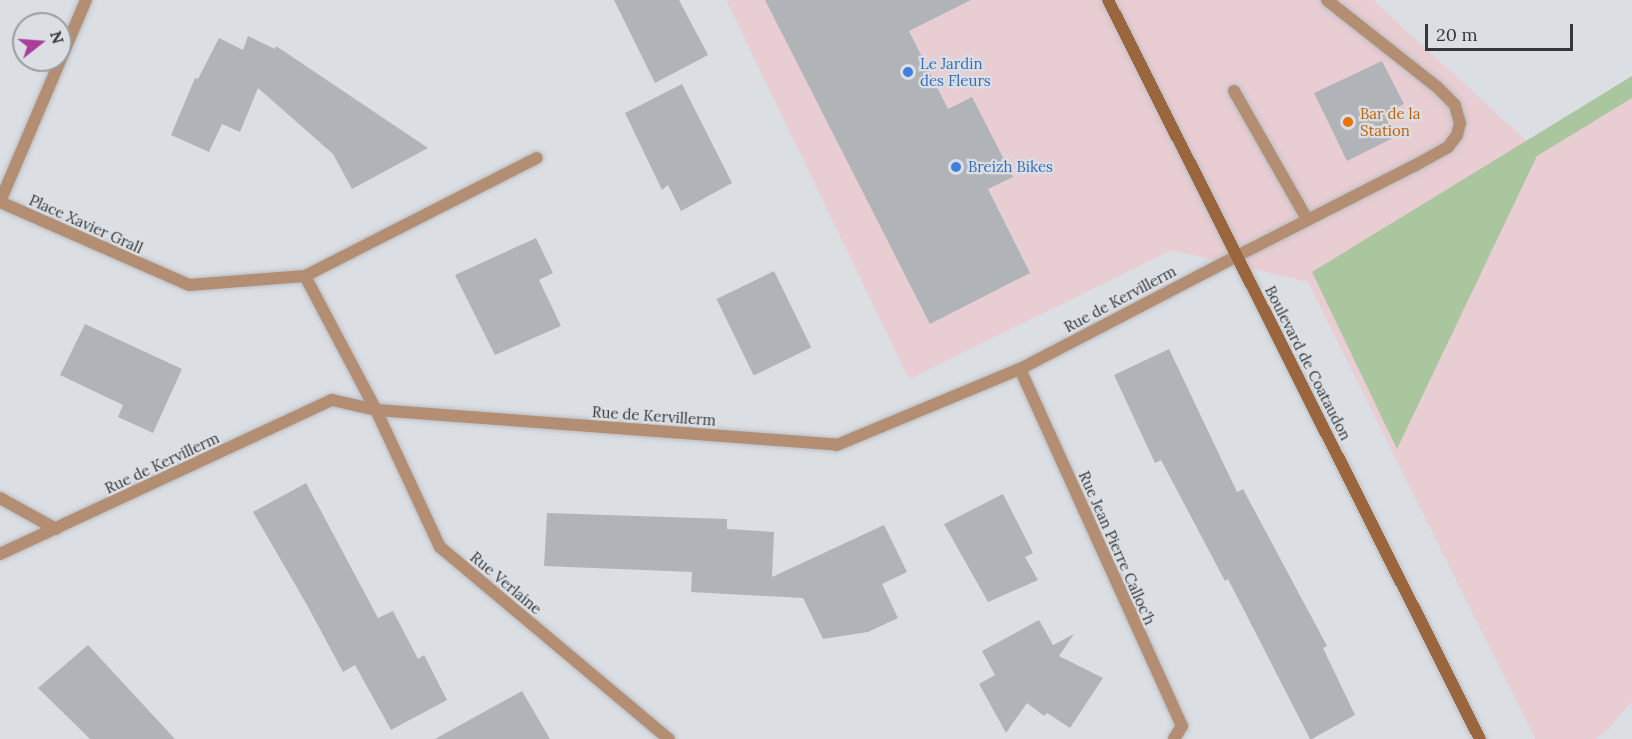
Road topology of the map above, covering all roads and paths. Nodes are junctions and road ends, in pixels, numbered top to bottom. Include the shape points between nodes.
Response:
1 (86, 0) edge
2 (1108, 0) edge
3 (1327, 0) edge
4 (1234, 92) dead end
5 (537, 158) dead end
6 (1307, 219) junction
7 (1237, 256) junction
8 (305, 276) junction
9 (1020, 369) junction
10 (376, 410) junction
11 (0, 498) edge
12 (56, 529) junction
13 (0, 554) edge
14 (669, 739) edge
15 (1174, 739) edge
16 (1480, 739) edge

1 - 8 street, Place Xavier Grall via 0,202 189,285
2 - 7 main road, Boulevard de Coataudon
3 - 6 street, Rue de Kervillerm via 1437,87 1455,105 1460,123 1448,147
4 - 6 street
5 - 8 street, Place Xavier Grall
6 - 7 street, Rue de Kervillerm
7 - 9 street, Rue de Kervillerm
7 - 16 main road, Boulevard de Coataudon
8 - 10 street
9 - 10 street, Rue de Kervillerm via 837,445
9 - 15 street, Rue Jean Pierre Calloc'h via 1182,726
10 - 12 street, Rue de Kervillerm via 332,400
10 - 14 street, Rue Verlaine via 440,548
11 - 12 street
12 - 13 street, Rue de Kervillerm

